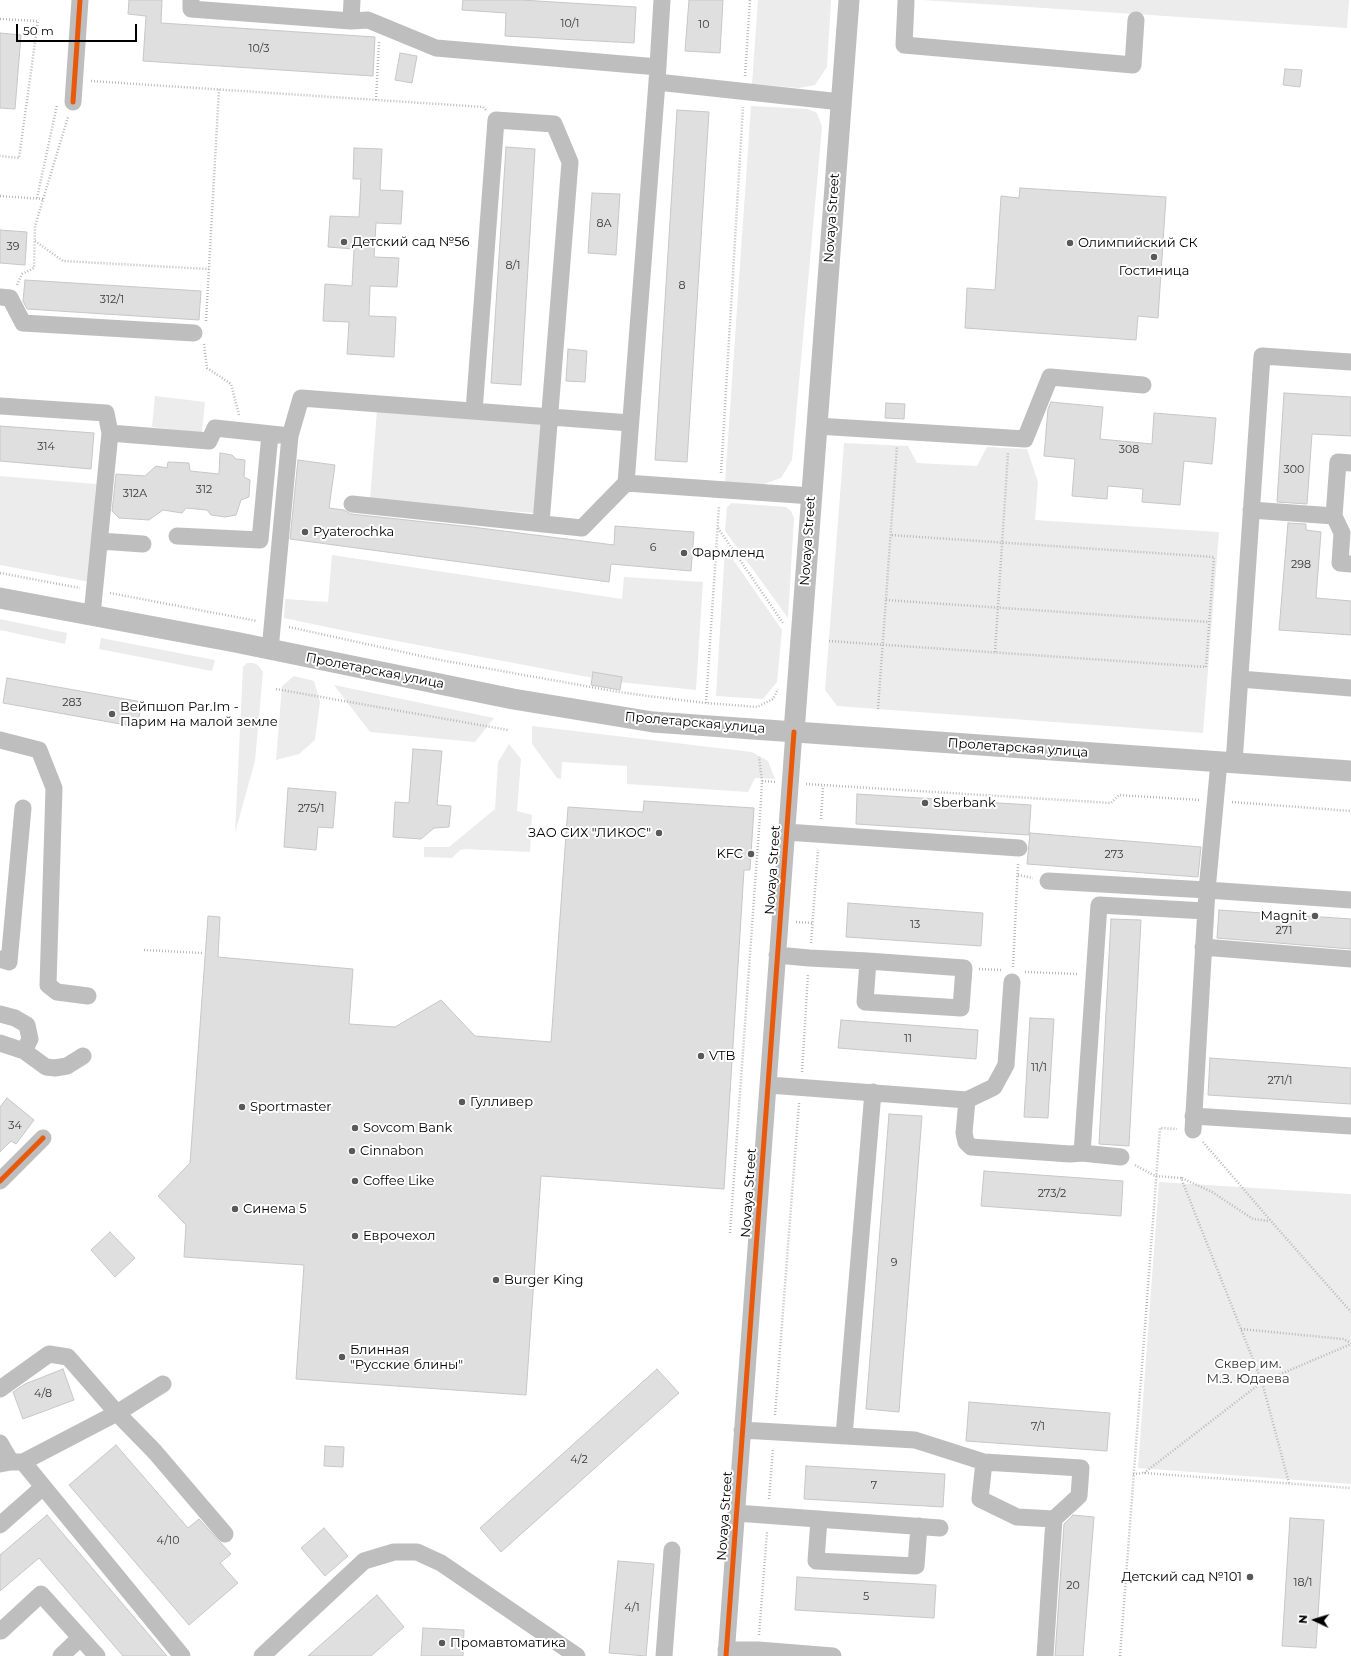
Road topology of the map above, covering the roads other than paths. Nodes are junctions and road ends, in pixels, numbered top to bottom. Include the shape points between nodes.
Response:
1 (80, 0) edge
2 (191, 0) edge
3 (352, 0) edge
4 (662, 0) edge
5 (849, 0) edge
6 (906, 2) dead end
7 (1136, 20) dead end
8 (351, 21) junction
9 (658, 75) junction
10 (65, 102) road end
11 (841, 102) junction
12 (5, 297) edge
13 (201, 331) road end
14 (1351, 362) edge
15 (1143, 385) dead end
16 (0, 406) edge
17 (474, 411) junction
18 (550, 417) junction
19 (630, 423) junction
20 (817, 426) junction
21 (110, 433) junction
22 (270, 434) junction
23 (290, 436) junction
24 (1351, 463) edge
25 (626, 483) junction
26 (812, 496) junction
27 (352, 504) dead end
28 (1251, 510) junction
29 (1334, 516) junction
30 (541, 523) junction
31 (177, 536) dead end
32 (100, 541) junction
33 (143, 544) dead end
34 (1351, 564) edge
35 (0, 598) edge
36 (92, 615) junction
37 (270, 650) junction
38 (1240, 680) junction
39 (1351, 688) edge
40 (794, 732) junction
41 (0, 740) edge
42 (1226, 762) junction
43 (1351, 771) edge
44 (23, 808) dead end
45 (786, 832) junction
46 (1019, 848) road end
47 (1048, 881) dead end
48 (1207, 890) junction
49 (1351, 900) edge
50 (1205, 910) junction
51 (1203, 947) junction
52 (777, 955) junction
53 (0, 959) edge
54 (1351, 959) edge
55 (868, 962) junction
56 (1012, 976) road end
57 (88, 996) dead end
58 (0, 1014) edge
59 (0, 1043) edge
60 (24, 1051) junction
61 (83, 1056) dead end
62 (769, 1085) junction
63 (873, 1092) junction
64 (967, 1100) junction
65 (1351, 1126) edge
66 (43, 1138) dead end
67 (1082, 1153) junction
68 (1121, 1157) road end
69 (0, 1181) edge
70 (163, 1384) dead end
71 (0, 1389) edge
72 (117, 1414) junction
73 (742, 1430) junction
74 (844, 1436) junction
75 (0, 1444) edge
76 (984, 1462) junction
77 (11, 1463) edge
78 (43, 1487) junction
79 (736, 1513) junction
80 (819, 1519) junction
81 (1054, 1519) junction
82 (0, 1525) edge
83 (919, 1526) junction
84 (940, 1528) dead end
85 (225, 1534) dead end
86 (672, 1550) dead end
87 (1, 1631) edge
88 (80, 1638) junction
89 (726, 1653) edge
90 (61, 1656) edge
91 (98, 1656) edge
92 (182, 1656) edge
93 (262, 1656) edge
94 (577, 1656) edge
95 (664, 1656) edge
96 (833, 1656) edge
97 (1045, 1656) edge

1 - 10 street via 74,80
2 - 8 street via 191,9
3 - 8 street
4 - 9 street
5 - 11 main road, Novaya Street
6 - 7 street via 904,45 1133,65
8 - 9 street via 368,20 436,48
9 - 11 street via 744,92
9 - 19 street
11 - 20 main road, Novaya Street
12 - 13 street via 23,323
14 - 28 street via 1262,356
15 - 20 street via 1050,377 1025,439
16 - 21 street via 106,412
17 - 18 street
17 - 18 street via 496,120 554,124 570,162
17 - 23 street via 301,398
18 - 19 street
18 - 30 street
19 - 25 street
20 - 26 main road, Novaya Street
21 - 22 street via 209,441 214,428
21 - 32 street
22 - 23 street
22 - 31 street via 260,540
23 - 37 street
24 - 29 street via 1338,462
25 - 26 street
25 - 30 street via 582,528
26 - 40 main road, Novaya Street
27 - 30 street
28 - 29 street
28 - 38 street
29 - 34 street via 1342,533 1340,563
32 - 33 street
32 - 36 street
35 - 36 main road, Пролетарская улица
36 - 37 main road, Пролетарская улица
37 - 40 main road, Пролетарская улица via 514,699 653,722
38 - 39 street
38 - 42 street
40 - 42 main road, Пролетарская улица
40 - 45 street, Novaya Street
41 - 57 street via 39,750 54,788 48,985 57,992
42 - 43 main road, Пролетарская улица
42 - 48 street via 1216,801
44 - 53 street via 9,962
45 - 46 street
45 - 52 street, Novaya Street
47 - 48 street
48 - 49 street
48 - 50 street
50 - 51 street
50 - 67 street via 1099,905
51 - 54 street
51 - 65 street via 1193,1123
52 - 55 street
52 - 62 street, Novaya Street
55 - 55 street via 964,968 961,1008 865,1002
56 - 64 street via 1006,1065 994,1087
58 - 60 street via 27,1025 30,1039
59 - 60 street
60 - 61 street via 46,1067 55,1068 67,1066
62 - 63 street
62 - 73 street, Novaya Street
63 - 64 street
63 - 74 street
64 - 67 street via 964,1133 971,1148
66 - 69 street
67 - 68 street
70 - 72 street
71 - 72 street via 49,1354 68,1357
72 - 77 street
72 - 85 street via 155,1452
73 - 74 street
73 - 79 street, Novaya Street
74 - 76 street via 915,1440
75 - 77 street
76 - 81 street via 980,1499 1017,1518
76 - 81 street via 1081,1468 1080,1496
77 - 78 street
78 - 82 street
78 - 92 street
79 - 80 street
79 - 89 street, Novaya Street
80 - 83 street
80 - 83 street via 816,1561 916,1566
81 - 97 street
83 - 84 street
86 - 95 street
87 - 88 street via 41,1594
88 - 90 street
88 - 91 street
89 - 96 street via 758,1650
93 - 94 street via 364,1561 394,1552 417,1552 441,1563

